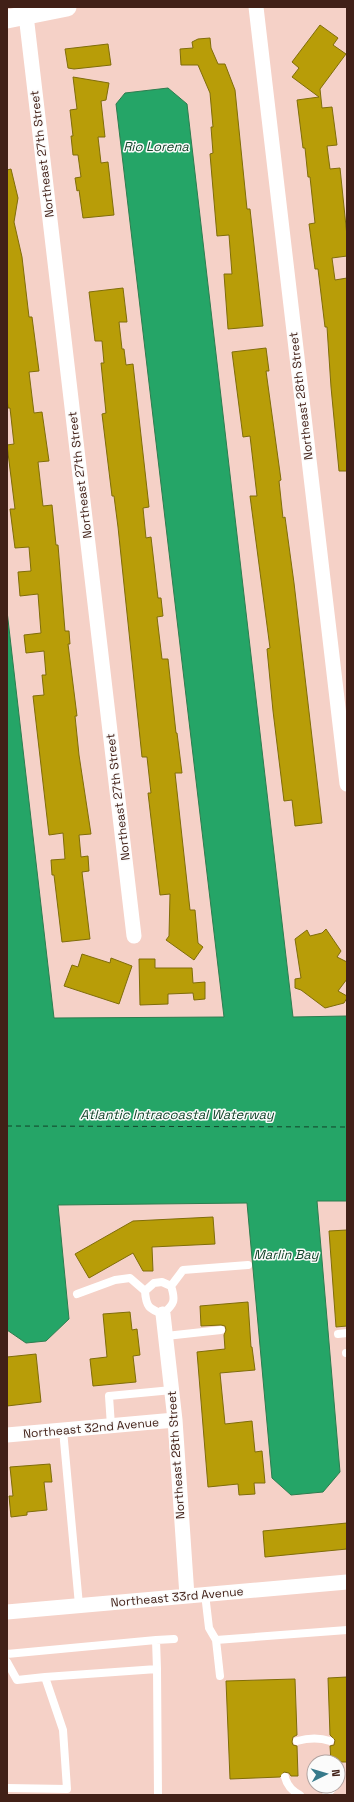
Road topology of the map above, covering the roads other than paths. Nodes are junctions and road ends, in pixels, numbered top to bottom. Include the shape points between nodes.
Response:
1 (67, 7) edge
2 (256, 7) edge
3 (26, 15) junction
4 (7, 19) edge
5 (347, 784) edge
6 (134, 936) dead end
7 (248, 1265) dead end
8 (171, 1286) junction
9 (145, 1291) junction
10 (77, 1294) dead end
11 (163, 1314) junction
12 (221, 1330) dead end
13 (347, 1333) edge
14 (338, 1334) dead end
15 (166, 1336) junction
16 (172, 1390) junction
17 (175, 1420) junction
18 (111, 1426) junction
19 (63, 1430) junction
20 (7, 1436) edge
21 (347, 1582) edge
22 (204, 1594) junction
23 (187, 1596) junction
24 (79, 1605) junction
25 (7, 1612) edge
26 (347, 1630) edge
27 (174, 1639) dead end
28 (156, 1640) junction
29 (216, 1640) junction
30 (7, 1654) edge
31 (7, 1662) edge
32 (157, 1669) junction
33 (220, 1676) dead end
34 (45, 1677) junction
35 (297, 1741) dead end
36 (330, 1741) dead end
37 (285, 1777) dead end
38 (7, 1788) edge
39 (158, 1795) edge
40 (300, 1795) edge

1 - 3 street
2 - 5 street, Northeast 28th Street
3 - 4 street
3 - 6 street, Northeast 27th Street
7 - 8 lane via 183,1270
8 - 9 lane via 162,1282 154,1283
8 - 11 lane via 174,1296 172,1306
9 - 10 lane via 130,1278 115,1280
9 - 11 lane via 146,1302 151,1310
11 - 15 street, Northeast 28th Street
12 - 15 lane
13 - 14 lane
15 - 16 street, Northeast 28th Street
16 - 17 street, Northeast 28th Street
16 - 18 lane via 109,1396
17 - 18 street, Northeast 32nd Avenue
17 - 23 street, Northeast 28th Street
18 - 19 street, Northeast 32nd Avenue
19 - 20 street, Northeast 32nd Avenue
19 - 24 lane
21 - 22 street, Northeast 33rd Avenue
22 - 23 street, Northeast 33rd Avenue
22 - 29 lane via 209,1628
23 - 24 street, Northeast 33rd Avenue
24 - 25 street, Northeast 33rd Avenue
26 - 29 lane
27 - 28 lane
28 - 30 lane
28 - 32 lane
29 - 33 lane
31 - 34 lane via 17,1680
32 - 34 lane
32 - 39 lane
34 - 38 lane via 63,1730 67,1789
35 - 36 lane via 322,1738
37 - 40 lane via 293,1792

